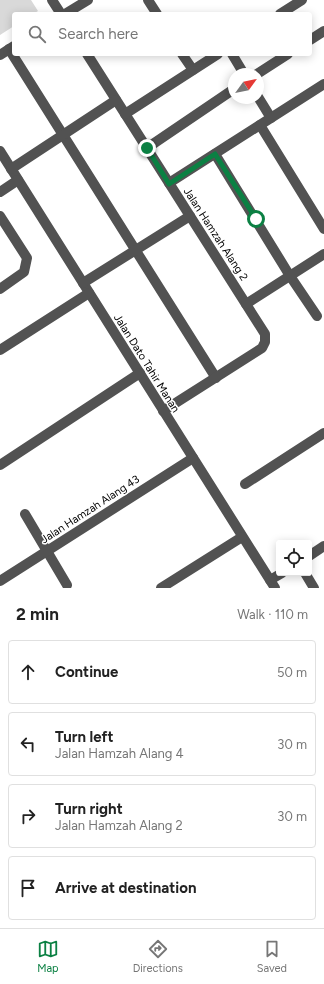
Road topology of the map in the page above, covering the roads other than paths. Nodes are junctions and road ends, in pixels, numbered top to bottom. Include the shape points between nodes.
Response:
1 (52, 0) edge
2 (88, 0) edge
3 (148, 0) edge
4 (302, 0) edge
5 (60, 12) edge
6 (68, 12) edge
7 (156, 12) edge
8 (283, 12) edge
9 (324, 31) edge
10 (312, 39) edge
11 (12, 47) edge
12 (0, 54) edge
13 (17, 56) edge
14 (88, 56) edge
15 (183, 56) edge
16 (215, 56) edge
17 (233, 56) edge
18 (285, 56) edge
19 (240, 68) edge
20 (264, 69) edge
21 (193, 70) junction
22 (324, 84) edge
23 (228, 93) edge
24 (116, 100) junction
25 (262, 104) edge
26 (125, 114) junction
27 (271, 118) junction
28 (260, 125) junction
29 (63, 134) junction
30 (147, 148) junction
31 (0, 151) edge
32 (215, 154) junction
33 (11, 169) junction
34 (18, 180) junction
35 (169, 184) junction
36 (0, 192) edge
37 (0, 216) edge
38 (190, 216) junction
39 (324, 229) edge
40 (136, 251) junction
41 (324, 254) edge
42 (290, 276) junction
43 (83, 283) junction
44 (0, 289) edge
45 (89, 293) junction
46 (246, 304) junction
47 (317, 316) dead end
48 (0, 350) edge
49 (140, 373) junction
50 (216, 378) junction
51 (163, 411) junction
52 (324, 433) edge
53 (193, 458) junction
54 (0, 465) edge
55 (245, 484) dead end
56 (25, 514) dead end
57 (242, 537) junction
58 (324, 546) edge
59 (47, 551) junction
60 (312, 554) edge
61 (279, 576) edge
62 (307, 576) edge
63 (0, 581) edge
64 (272, 584) edge
65 (67, 585) dead end
66 (161, 588) edge
67 (314, 588) edge

1 - 5 street
2 - 6 street
3 - 7 street
4 - 8 street
9 - 10 street
11 - 12 street
13 - 29 street
14 - 24 street, Jalan Hamzah Alang 2
15 - 21 street
16 - 21 street
17 - 19 street
18 - 20 street
21 - 26 street
22 - 27 street
23 - 30 street
24 - 26 street, Jalan Hamzah Alang 2
24 - 29 street
25 - 27 street
26 - 30 street, Jalan Hamzah Alang 2
27 - 28 street
28 - 32 street
28 - 39 street
29 - 33 street
29 - 40 street
30 - 35 street, Jalan Hamzah Alang 2
31 - 33 street, Jalan Dato Tahir Manan
32 - 35 street
32 - 42 street
33 - 34 street, Jalan Dato Tahir Manan
34 - 36 street
34 - 43 street, Jalan Dato Tahir Manan
35 - 38 street, Jalan Hamzah Alang 2
37 - 44 street via 27,258 24,272
38 - 40 street
38 - 46 street, Jalan Hamzah Alang 2
40 - 43 street
40 - 50 street
41 - 42 street
42 - 46 street
42 - 47 street
43 - 45 street, Jalan Dato Tahir Manan
45 - 48 street
45 - 49 street, Jalan Dato Tahir Manan
46 - 50 street, Jalan Hamzah Alang 2 via 265,334 265,342 262,348
49 - 51 street, Jalan Dato Tahir Manan
49 - 54 street
50 - 51 street
51 - 53 street, Jalan Dato Tahir Manan
52 - 55 street
53 - 57 street, Jalan Dato Tahir Manan
53 - 59 street, Jalan Hamzah Alang 43
56 - 59 street
57 - 64 street, Jalan Dato Tahir Manan
57 - 66 street
58 - 60 street
59 - 63 street, Jalan Hamzah Alang 43
59 - 65 street
61 - 64 street
62 - 67 street

